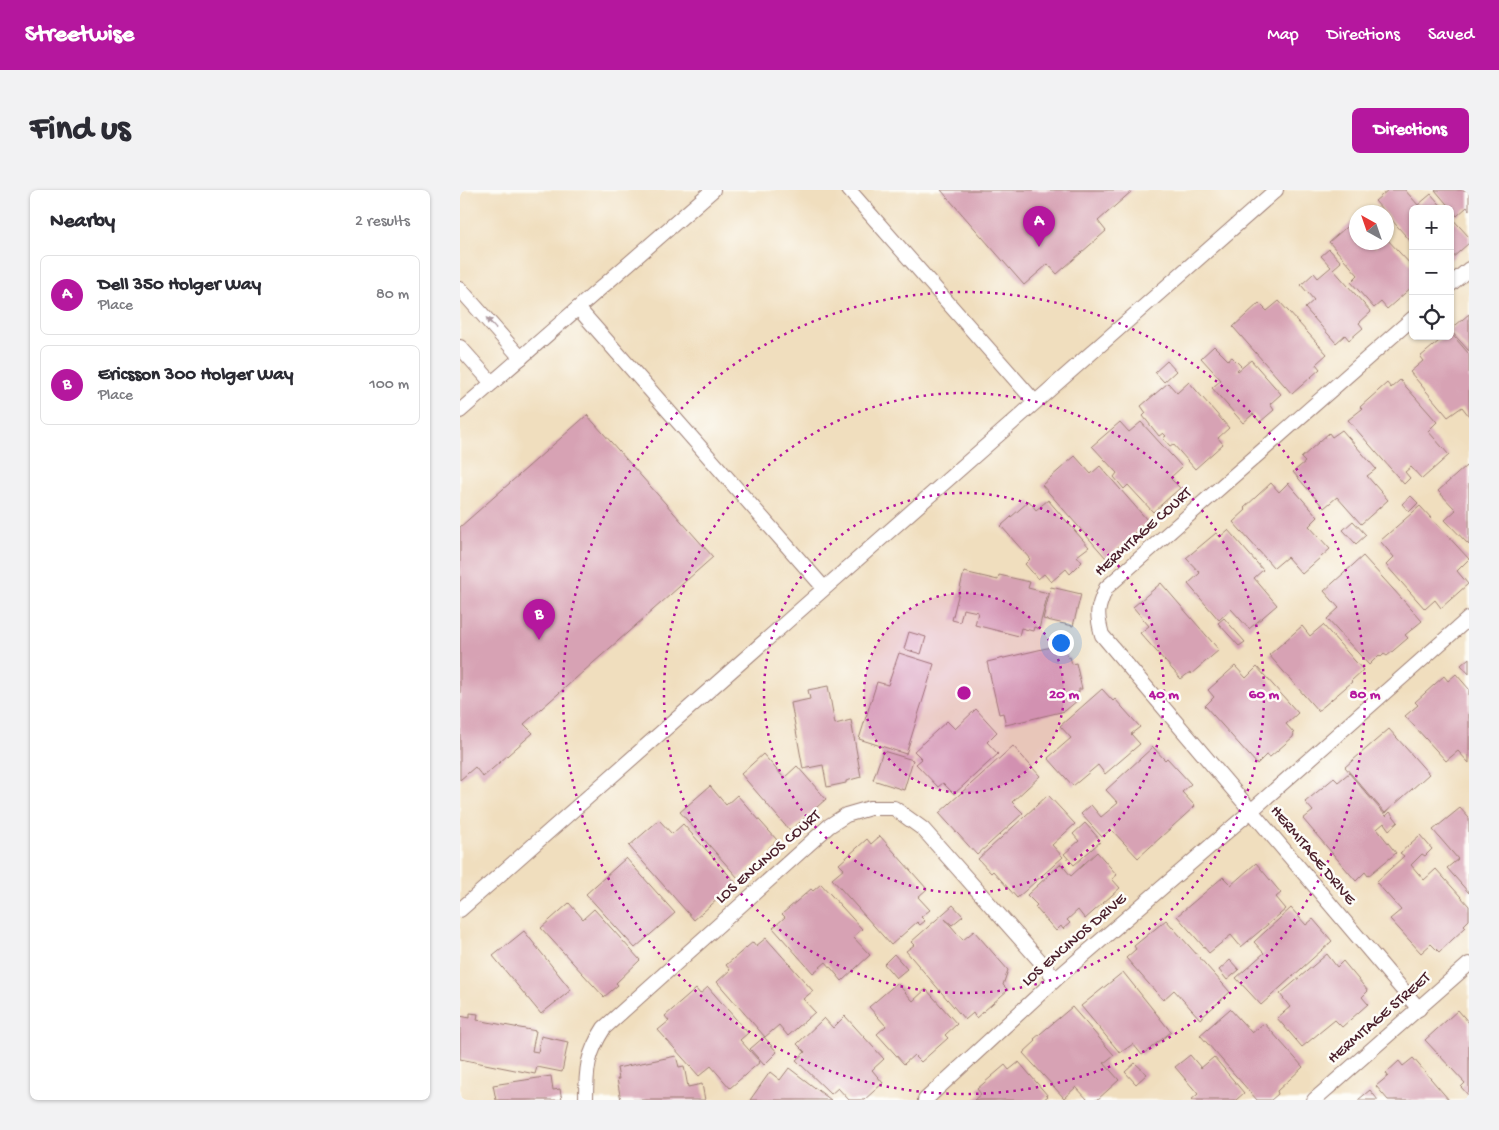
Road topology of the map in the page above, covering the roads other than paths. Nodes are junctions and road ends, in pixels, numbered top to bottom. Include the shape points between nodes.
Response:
1 (713, 190) edge
2 (849, 190) edge
3 (1276, 190) edge
4 (1469, 269) edge
5 (1454, 282) edge
6 (460, 288) edge
7 (578, 308) junction
8 (1409, 322) edge
9 (460, 347) edge
10 (521, 358) junction
11 (492, 383) junction
12 (1035, 402) junction
13 (460, 411) edge
14 (824, 588) junction
15 (1469, 618) edge
16 (1251, 811) junction
17 (461, 907) edge
18 (1469, 964) edge
19 (1056, 979) junction
20 (1419, 1009) junction
21 (586, 1100) edge
22 (925, 1100) edge
23 (1314, 1100) edge

1 - 7 lane
2 - 12 lane
3 - 12 lane
4 - 5 lane
10 -> 6 lane
7 - 10 lane
7 - 14 lane
8 - 16 lane, HERMITAGE COURT via 1106,588 1098,608 1102,635
9 - 11 lane
10 - 11 lane
11 - 13 lane
12 - 14 lane
14 - 17 lane
15 - 16 lane, HERMITAGE DRIVE
16 - 19 lane, LOS ENCINOS DRIVE
16 - 20 lane, HERMITAGE DRIVE
18 - 20 lane, HERMITAGE STREET
19 - 21 lane, LOS ENCINOS COURT via 923,829 894,808 870,808 846,815 829,826 604,1028 594,1044 586,1069
19 - 22 lane, LOS ENCINOS DRIVE
20 - 23 lane, HERMITAGE STREET

